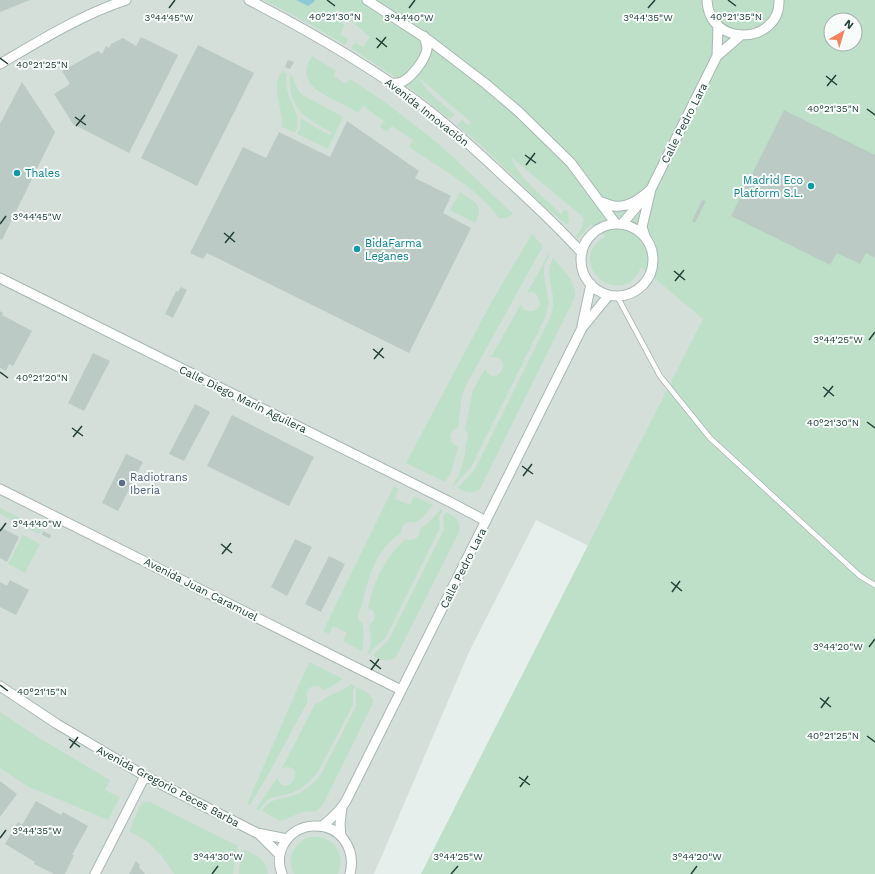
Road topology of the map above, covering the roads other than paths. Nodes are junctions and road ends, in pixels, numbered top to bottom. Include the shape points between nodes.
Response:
1 (114, 0) edge
2 (126, 0) edge
3 (249, 0) edge
4 (367, 0) edge
5 (707, 0) edge
6 (779, 0) edge
7 (98, 11) junction
8 (718, 26) junction
9 (424, 36) junction
10 (740, 36) junction
11 (717, 56) junction
12 (0, 64) edge
13 (392, 84) junction
14 (651, 189) junction
15 (599, 200) junction
16 (619, 224) junction
17 (646, 239) junction
18 (582, 253) junction
19 (0, 278) edge
20 (591, 284) junction
21 (613, 296) junction
22 (582, 328) junction
23 (0, 489) edge
24 (486, 521) junction
25 (875, 585) edge
26 (0, 686) edge
27 (401, 690) junction
28 (145, 776) junction
29 (342, 807) junction
30 (322, 826) junction
31 (257, 832) junction
32 (341, 836) junction
33 (287, 839) junction
34 (280, 855) junction
35 (94, 874) edge
36 (282, 874) edge
37 (350, 874) edge

1 - 7 street
2 - 7 street
3 - 13 street, Avenida Innovación via 326,41
4 - 9 street
5 - 8 street via 710,14
6 - 10 street via 776,15 770,24 751,35
7 - 12 street
8 - 10 street
8 - 11 street, Calle Pedro Lara
9 - 13 street via 427,50 419,66 402,82
9 - 15 street via 519,112 571,163
10 - 11 street, Calle Pedro Lara
11 - 14 street, Calle Pedro Lara
13 - 18 street, Avenida Innovación via 427,109 483,157
14 - 15 street via 624,206 613,206
14 - 16 street, Calle Pedro Lara
14 - 17 street, Calle Pedro Lara via 642,227
15 - 16 street
16 - 17 street via 636,229
16 - 18 street via 594,232
17 - 21 street via 652,252 651,273 638,290
18 - 20 street via 584,275
19 - 24 street, Calle Diego Marín Aguilera
20 - 21 street
20 - 22 street, Calle Pedro Lara
21 - 22 street, Calle Pedro Lara
21 - 25 lane via 660,376 710,438 860,576
22 - 24 street, Calle Pedro Lara
23 - 27 street, Avenida Juan Caramuel
24 - 27 street, Calle Pedro Lara
26 - 28 street, Avenida Gregorio Peces Barba via 63,728
27 - 29 street, Calle Pedro Lara
28 - 31 street, Avenida Gregorio Peces Barba
28 - 35 street
29 - 30 street, Calle Pedro Lara
29 - 32 street, Calle Pedro Lara
30 - 32 street
30 - 33 street via 304,828
31 - 33 street, Avenida Gregorio Peces Barba
31 - 34 street, Avenida Gregorio Peces Barba
32 - 37 street via 348,844 352,855
33 - 34 street
34 - 36 street

